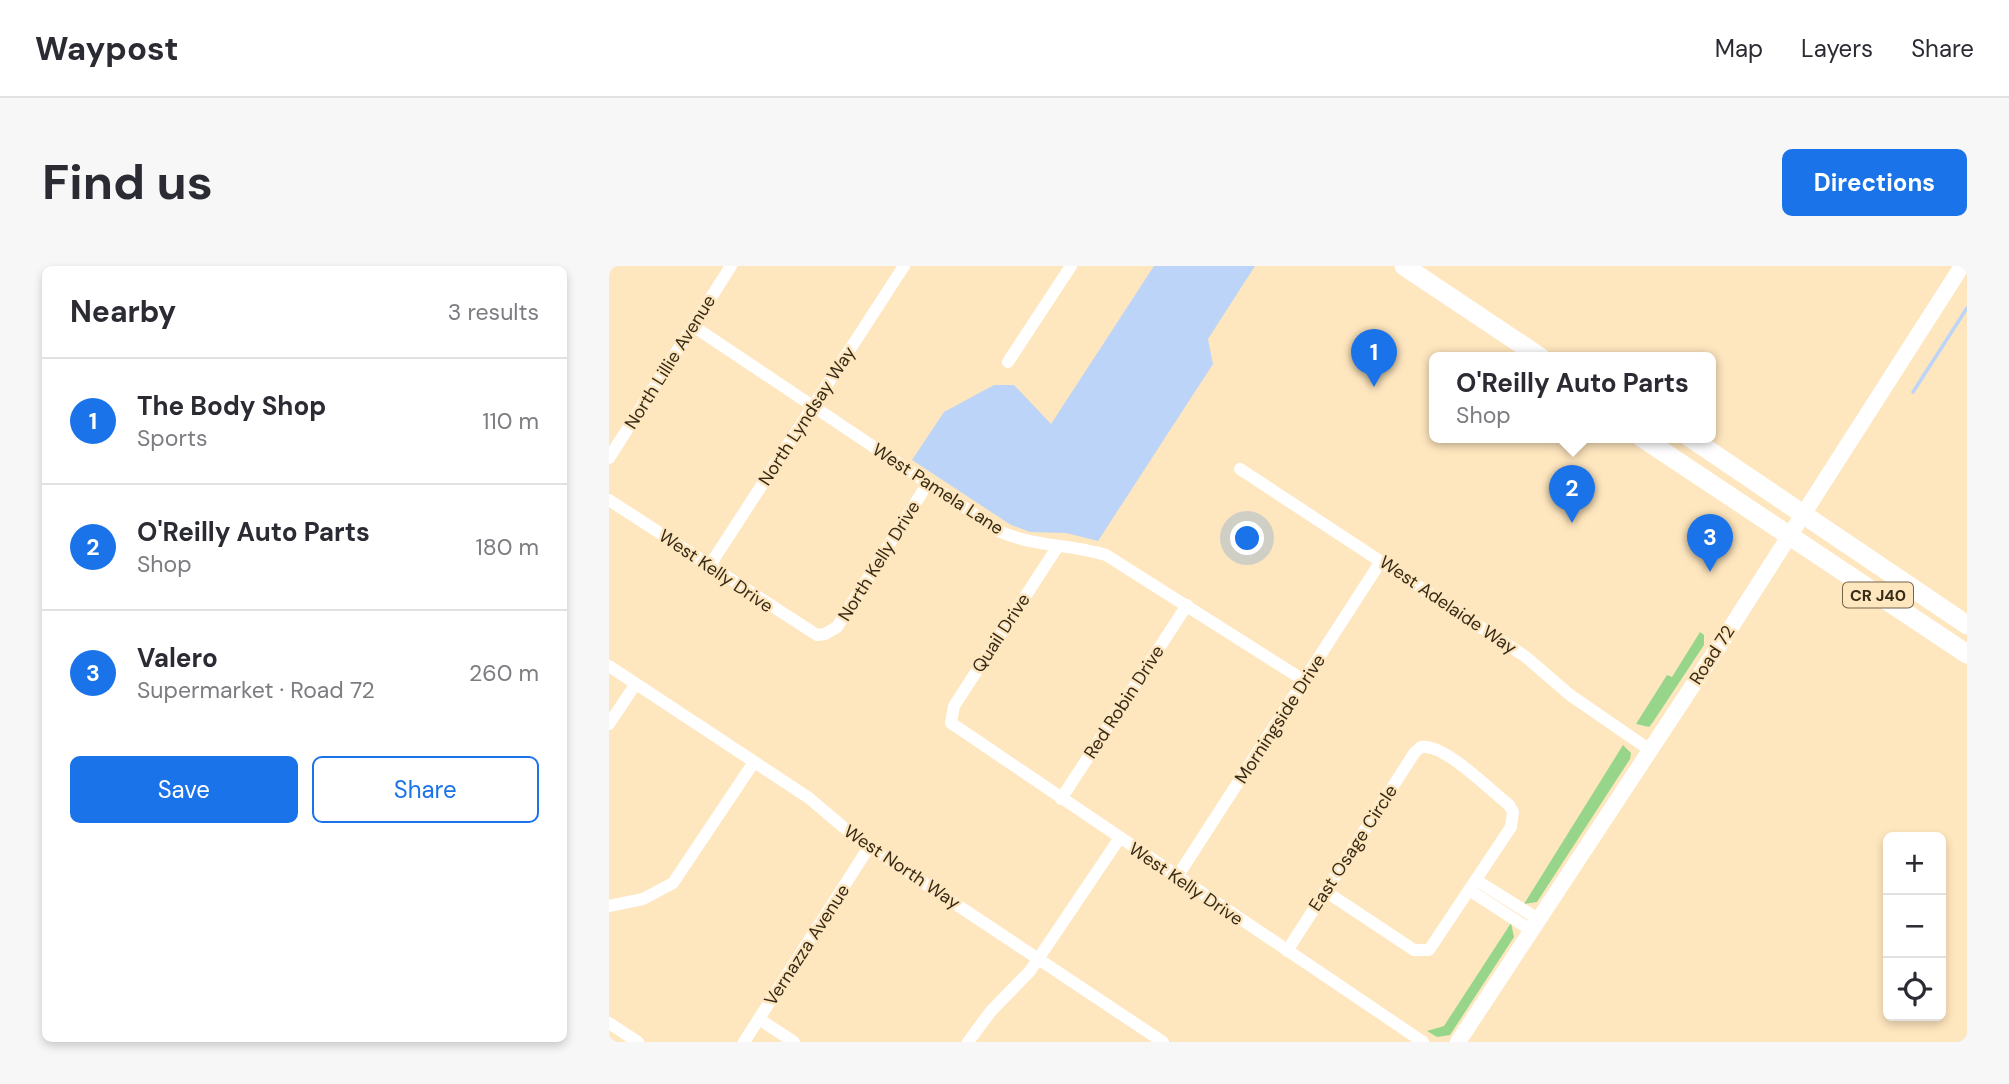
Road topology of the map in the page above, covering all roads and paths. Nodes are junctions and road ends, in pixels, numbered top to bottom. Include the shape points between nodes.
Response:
1 (731, 266) edge
2 (904, 266) edge
3 (1071, 266) edge
4 (1404, 266) edge
5 (1962, 266) edge
6 (693, 326) junction
7 (1533, 352) edge
8 (1008, 362) dead end
9 (813, 407) junction
10 (1650, 443) edge
11 (1698, 443) edge
12 (609, 458) edge
13 (1240, 469) dead end
14 (928, 483) junction
15 (609, 500) edge
16 (1804, 514) junction
17 (1789, 536) junction
18 (1058, 546) junction
19 (1381, 561) junction
20 (710, 565) junction
21 (1187, 605) junction
22 (1967, 625) edge
23 (825, 634) joint
24 (1967, 654) edge
25 (609, 666) edge
26 (1305, 681) junction
27 (635, 685) junction
28 (951, 723) joint
29 (609, 724) edge
30 (1650, 750) junction
31 (754, 762) junction
32 (1061, 800) junction
33 (1119, 839) junction
34 (869, 847) junction
35 (1177, 877) junction
36 (1472, 885) junction
37 (1325, 891) junction
38 (609, 906) edge
39 (1535, 925) junction
40 (1287, 951) junction
41 (1038, 958) junction
42 (759, 1019) junction
43 (609, 1023) edge
44 (1159, 1041) edge
45 (638, 1042) edge
46 (744, 1042) edge
47 (795, 1042) edge
48 (968, 1042) edge
49 (1423, 1042) edge
50 (1458, 1042) edge

1 - 6 street, North Lillie Avenue
2 - 9 street, North Lyndsay Way
3 - 8 street
4 - 7 main road
5 - 16 street, Road 72
6 - 9 street, West Pamela Lane
6 - 12 street, North Lillie Avenue
9 - 14 street, West Pamela Lane
9 - 20 street, North Lyndsay Way
10 - 17 main road, CR J40
11 - 16 main road, CR J40
13 - 19 street, West Adelaide Way
14 - 18 street, West Pamela Lane via 1001,532
14 - 23 street, North Kelly Drive via 837,627
15 - 20 street, West Kelly Drive
16 - 17 street, Road 72
16 - 22 main road, CR J40
17 - 24 main road, CR J40
17 - 30 street, Road 72
18 - 21 street, West Pamela Lane via 1106,555
18 - 28 street, Quail Drive via 954,706
19 - 26 street, Morningside Drive
19 - 30 street, West Adelaide Way via 1527,657 1570,695
20 - 23 street, West Kelly Drive via 809,632
21 - 26 street, West Pamela Lane
21 - 32 street, Red Robin Drive
25 - 27 street, West North Way
26 - 35 street, Morningside Drive
27 - 29 street
27 - 31 street, West North Way
28 - 32 street, West Kelly Drive
30 - 39 street, Road 72
31 - 34 street, West North Way via 809,798
31 - 38 street via 673,883 643,899
32 - 33 street, West Kelly Drive
33 - 35 street, West Kelly Drive
33 - 41 street
34 - 41 street, West North Way
34 - 42 street, Vernazza Avenue
35 - 40 street, West Kelly Drive
36 - 37 street via 1434,946 1424,952 1414,950
36 - 37 street, East Osage Circle via 1511,827 1513,812 1458,764 1433,747 1421,747
36 - 39 street
37 - 40 street, East Osage Circle
39 - 50 street, Road 72
40 - 49 street, West Kelly Drive
41 - 44 street, West North Way
41 - 48 street
42 - 46 street, Vernazza Avenue
42 - 47 street
43 - 45 street

